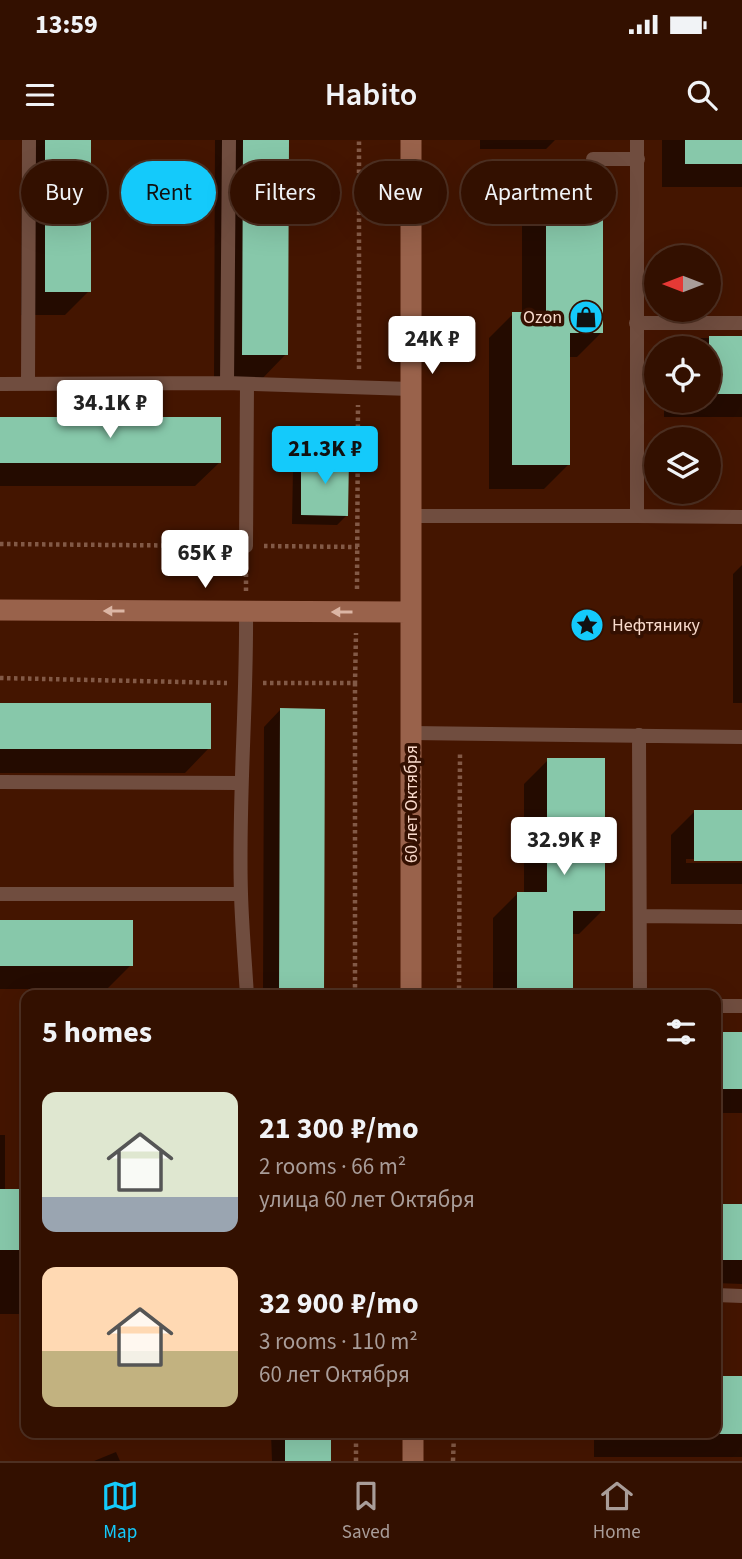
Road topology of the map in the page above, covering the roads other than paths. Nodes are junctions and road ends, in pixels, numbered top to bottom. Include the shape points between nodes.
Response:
1 (29, 140) edge
2 (229, 140) edge
3 (411, 140) edge
4 (637, 140) edge
5 (593, 159) dead end
6 (638, 159) junction
7 (636, 323) junction
8 (742, 323) edge
9 (28, 383) junction
10 (227, 383) junction
11 (0, 384) edge
12 (247, 384) junction
13 (411, 389) junction
14 (411, 516) junction
15 (637, 516) junction
16 (742, 517) edge
17 (246, 546) road end
18 (0, 610) edge
19 (246, 611) junction
20 (410, 612) junction
21 (411, 733) junction
22 (639, 735) junction
23 (742, 737) edge
24 (0, 782) edge
25 (241, 783) junction
26 (0, 894) edge
27 (240, 894) junction
28 (640, 916) junction
29 (742, 917) edge
30 (247, 990) edge
31 (411, 990) edge
32 (640, 990) edge
33 (721, 1006) edge
34 (742, 1006) edge
35 (721, 1295) edge
36 (742, 1296) edge
37 (413, 1438) edge
38 (413, 1461) edge

1 - 9 lane
2 - 10 lane
3 - 13 main road, 60 лет Октября
4 - 6 lane
5 - 6 lane
6 - 7 lane
7 - 8 lane
7 - 15 lane
9 - 10 lane
9 - 11 lane
10 - 12 lane
12 - 13 lane
12 - 17 lane
13 - 14 main road, 60 лет Октября
14 - 15 lane
14 - 20 main road, 60 лет Октября
15 - 16 lane
19 -> 18 main road
20 -> 19 main road
19 - 25 lane
20 - 21 main road, 60 лет Октября
21 - 22 lane
21 - 31 main road, 60 лет Октября
22 - 23 lane
22 - 28 lane
24 - 25 lane
25 - 27 lane
26 - 27 lane
27 - 30 lane
28 - 29 lane
28 - 32 lane
33 - 34 lane
35 - 36 lane
37 - 38 main road

